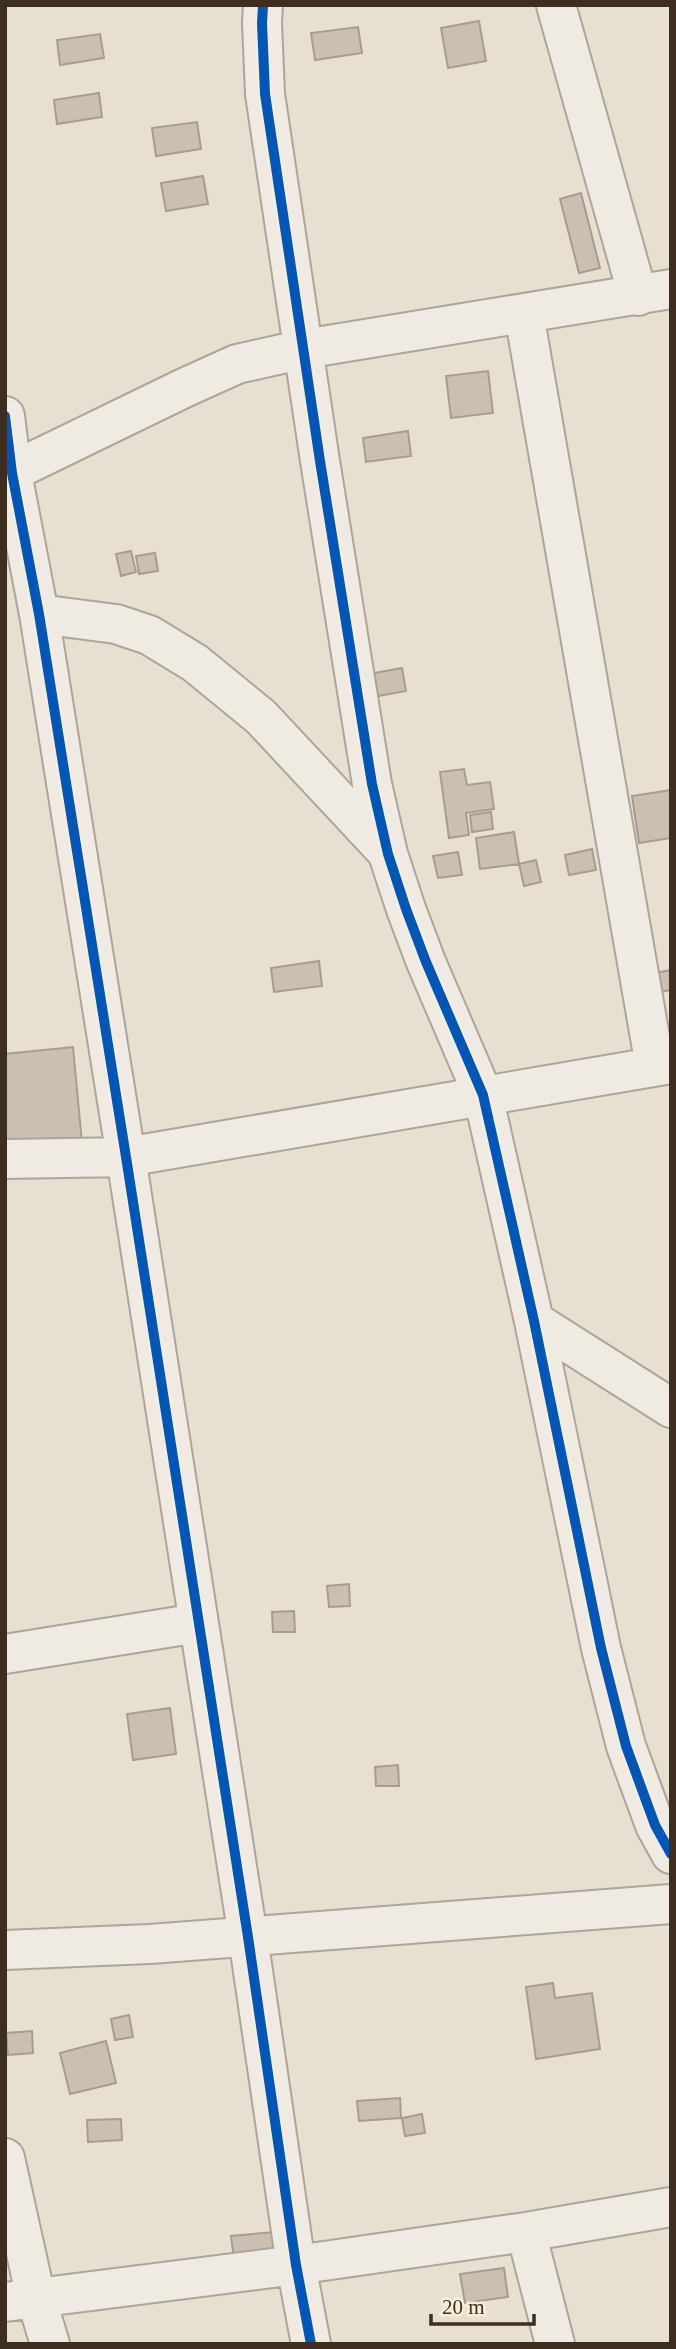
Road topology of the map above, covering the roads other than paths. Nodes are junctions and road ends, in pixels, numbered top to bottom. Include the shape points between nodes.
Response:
1 (263, 5) edge
2 (555, 5) edge
3 (655, 292) edge
4 (524, 314) junction
5 (304, 349) junction
6 (5, 416) edge
7 (9, 474) edge
8 (39, 614) junction
9 (388, 854) junction
10 (663, 1065) edge
11 (483, 1095) junction
12 (127, 1157) junction
13 (5, 1159) edge
14 (534, 1321) junction
15 (671, 1408) edge
16 (198, 1623) junction
17 (5, 1654) edge
18 (671, 1854) edge
19 (671, 1904) edge
20 (248, 1937) junction
21 (5, 1950) edge
22 (5, 2158) edge
23 (671, 2207) edge
24 (526, 2232) junction
25 (296, 2265) junction
26 (20, 2300) edge
27 (50, 2344) edge
28 (312, 2344) edge
29 (555, 2344) edge

1 - 5 street via 265,94
2 - 3 street
3 - 4 street
4 - 5 street
4 - 10 street
5 - 7 street via 237,365
5 - 9 street via 372,785
6 - 7 street
7 - 8 street
8 - 9 street via 116,624 149,635 195,663 261,717
8 - 12 street
9 - 11 street via 426,962
10 - 11 street
11 - 12 street
11 - 14 street
12 - 13 street
12 - 16 street
14 - 15 street
14 - 18 street via 626,1746 655,1825
16 - 17 street
16 - 20 street
19 - 20 street
20 - 21 street
20 - 25 street
22 - 26 street
23 - 24 street
24 - 25 street
24 - 29 street
25 - 26 street
25 - 28 street
26 - 27 street

